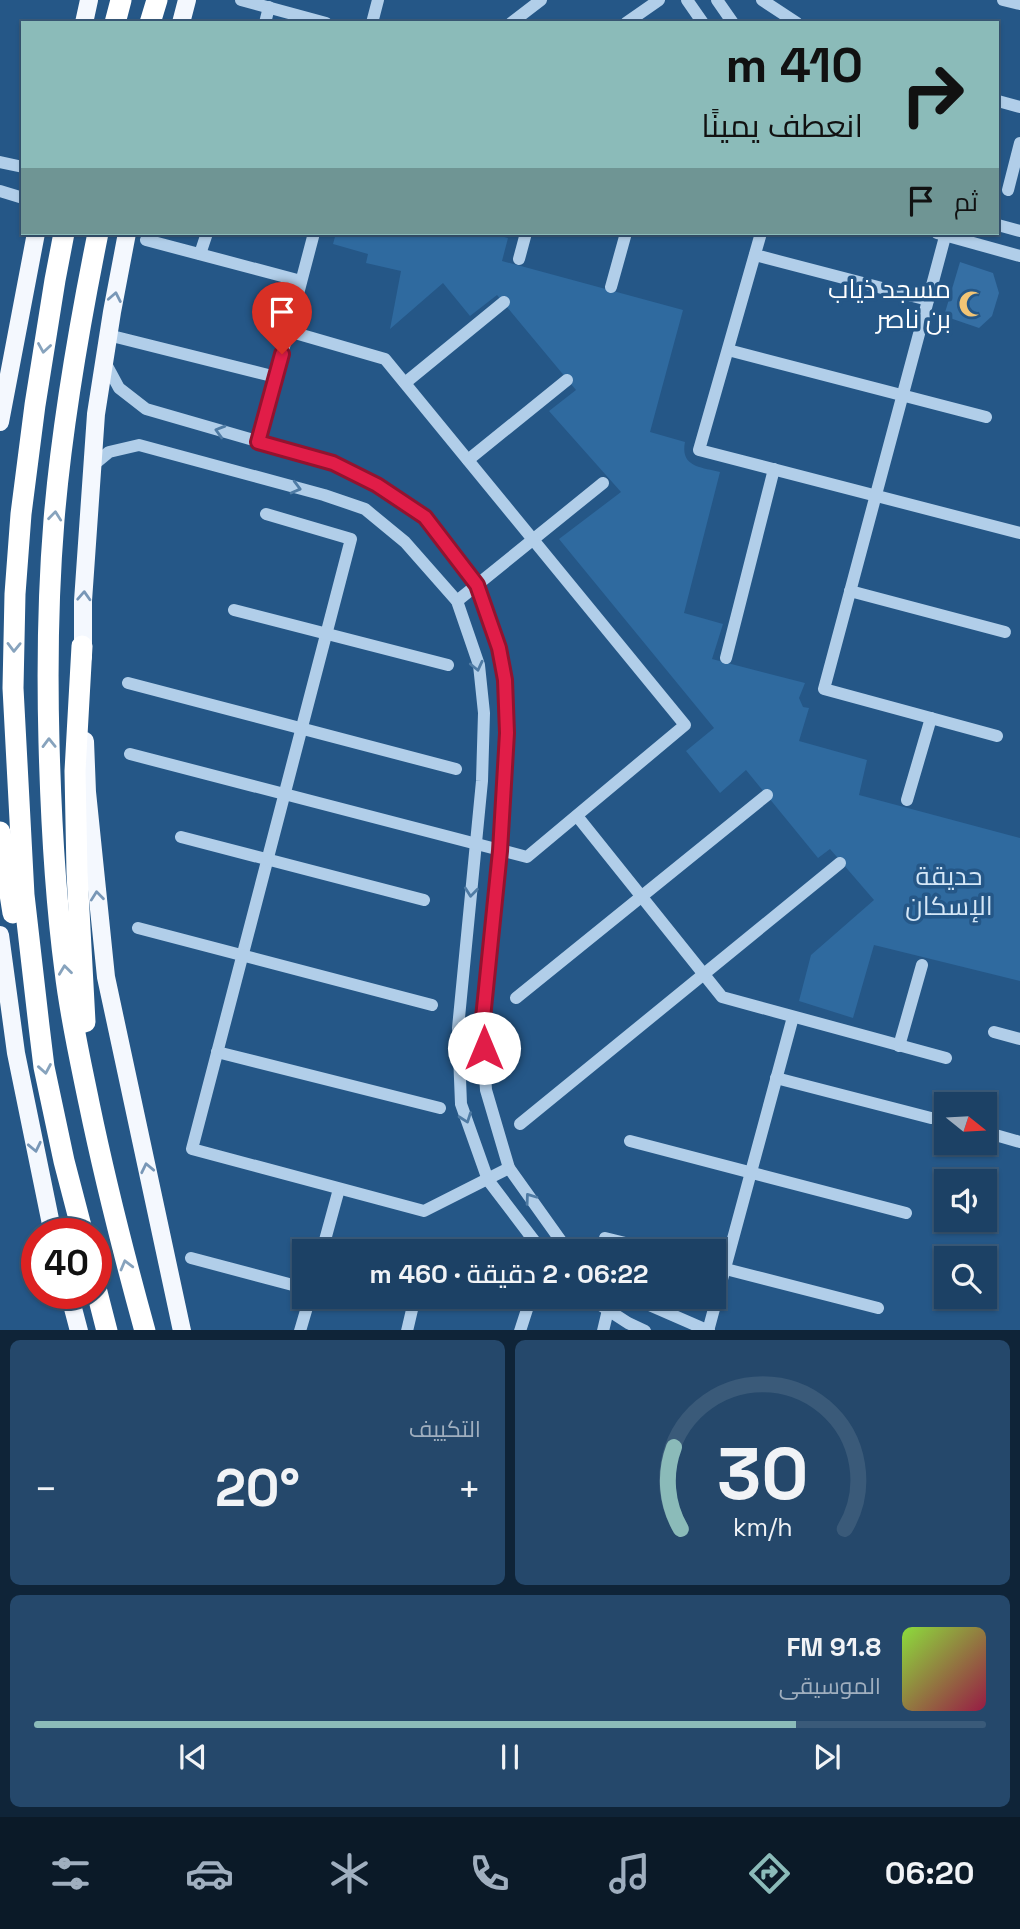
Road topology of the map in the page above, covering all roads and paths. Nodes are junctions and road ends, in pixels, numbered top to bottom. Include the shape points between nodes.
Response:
1 (89, 0) edge
2 (121, 0) edge
3 (156, 0) edge
4 (187, 0) edge
5 (241, 0) edge
6 (377, 0) edge
7 (541, 0) edge
8 (659, 0) edge
9 (687, 0) edge
10 (718, 0) edge
11 (762, 0) edge
12 (1003, 0) edge
13 (1020, 4) edge
14 (269, 8) junction
15 (84, 21) edge
16 (116, 21) edge
17 (150, 21) edge
18 (182, 21) edge
19 (266, 21) edge
20 (318, 21) edge
21 (372, 21) edge
22 (513, 21) edge
23 (629, 21) edge
24 (703, 21) edge
25 (732, 21) edge
26 (794, 21) edge
27 (999, 102) edge
28 (1020, 107) edge
29 (1020, 143) edge
30 (0, 162) edge
31 (21, 167) edge
32 (1008, 190) dead end
33 (0, 191) edge
34 (21, 197) edge
35 (999, 225) edge
36 (1020, 231) edge
37 (36, 235) edge
38 (64, 235) edge
39 (98, 235) edge
40 (128, 235) edge
41 (206, 235) edge
42 (313, 235) edge
43 (525, 235) edge
44 (625, 235) edge
45 (760, 235) edge
46 (943, 235) edge
47 (946, 235) edge
48 (146, 240) dead end
49 (200, 254) junction
50 (755, 255) junction
51 (1020, 256) edge
52 (519, 259) dead end
53 (301, 281) junction
54 (611, 287) dead end
55 (928, 300) junction
56 (504, 302) dead end
57 (288, 331) junction
58 (108, 335) junction
59 (728, 350) junction
60 (104, 361) junction
61 (5, 367) edge
62 (276, 377) junction
63 (567, 380) dead end
64 (405, 383) junction
65 (902, 395) junction
66 (0, 415) edge
67 (986, 416) dead end
68 (0, 422) edge
69 (258, 442) junction
70 (468, 460) junction
71 (92, 466) junction
72 (774, 469) junction
73 (603, 483) dead end
74 (876, 496) junction
75 (266, 514) dead end
76 (1020, 533) edge
77 (533, 539) junction
78 (477, 585) junction
79 (850, 591) junction
80 (457, 601) junction
81 (234, 610) dead end
82 (1005, 632) dead end
83 (326, 634) junction
84 (82, 646) junction
85 (726, 658) dead end
86 (448, 665) dead end
87 (128, 683) dead end
88 (931, 718) junction
89 (301, 729) junction
90 (997, 736) dead end
91 (130, 754) dead end
92 (456, 769) dead end
93 (284, 794) junction
94 (767, 795) dead end
95 (907, 800) dead end
96 (577, 816) junction
97 (0, 832) edge
98 (181, 837) dead end
99 (476, 844) junction
100 (500, 851) junction
101 (267, 860) junction
102 (839, 863) dead end
103 (641, 897) junction
104 (424, 900) dead end
105 (138, 928) dead end
106 (0, 935) edge
107 (242, 955) junction
108 (922, 965) dead end
109 (703, 974) junction
110 (516, 998) dead end
111 (432, 1005) dead end
112 (793, 1017) junction
113 (39, 1026) junction
114 (994, 1032) dead end
115 (1020, 1039) edge
116 (899, 1046) junction
117 (217, 1052) junction
118 (946, 1058) dead end
119 (776, 1077) junction
120 (440, 1108) dead end
121 (931, 1118) dead end
122 (520, 1124) dead end
123 (96, 1135) junction
124 (998, 1136) edge
125 (630, 1141) dead end
126 (1020, 1142) edge
127 (509, 1168) junction
128 (751, 1172) junction
129 (488, 1180) junction
130 (339, 1189) junction
131 (906, 1213) dead end
132 (50, 1218) edge
133 (79, 1218) edge
134 (605, 1238) dead end
135 (325, 1239) edge
136 (533, 1239) edge
137 (560, 1239) edge
138 (609, 1239) edge
139 (726, 1246) edge
140 (191, 1258) dead end
141 (726, 1269) edge
142 (292, 1285) edge
143 (878, 1308) dead end
144 (73, 1309) edge
145 (101, 1309) edge
146 (306, 1309) edge
147 (412, 1309) edge
148 (527, 1309) edge
149 (659, 1309) edge
150 (712, 1309) edge
151 (608, 1310) joint
152 (79, 1330) edge
153 (107, 1330) edge
154 (145, 1330) edge
155 (182, 1330) edge
156 (300, 1330) edge
157 (407, 1330) edge
158 (520, 1330) edge
159 (603, 1330) edge
160 (643, 1330) edge
161 (709, 1330) edge

1 - 15 main road
2 - 16 highway
3 - 17 highway
4 - 18 main road
5 - 14 street
6 - 21 street
7 - 22 street
8 - 23 street
9 - 24 street
10 - 25 street
11 - 26 street
12 - 13 street
14 - 19 street
14 - 20 street
27 - 28 street
29 - 32 street
30 - 31 street
33 - 34 street
35 - 36 street
37 - 61 main road
38 -> 113 highway via 35,405 15,594 13,688 24,895
123 -> 39 highway via 65,972 50,793 48,686 54,517
58 -> 40 main road
41 - 49 street
42 - 53 street
43 - 52 street
44 - 54 street
45 - 50 street
46 - 55 street
47 - 51 street
48 - 49 street
49 - 53 street
50 - 55 street
50 - 59 street
53 - 57 street
55 - 65 street
56 - 64 street
57 - 62 street
57 - 64 street via 385,359
58 - 60 main road
58 - 62 street
59 - 65 street
59 - 72 street via 699,450
69 -> 60 street via 146,409 118,388
60 - 71 main road
61 - 66 main road
62 - 69 street
63 - 70 street
64 - 70 street
65 - 67 street
65 - 74 street
66 - 68 main road
69 - 78 street via 333,463 377,485 425,517
70 - 77 street
71 -> 80 street via 109,452 139,445 365,509 405,542
84 -> 71 main road
72 - 74 street
72 - 85 street
73 - 77 street
74 - 76 street
74 - 79 street
75 - 83 street via 351,539
77 - 78 street
77 - 96 street via 685,725
78 - 80 street
78 - 100 street via 505,680 507,733
79 - 82 street
79 - 88 street via 824,689
80 -> 99 street via 478,665 484,713
81 - 83 street
83 - 86 street
83 - 89 street
84 - 123 highway via 75,771 87,1052
155 -> 84 main road via 106,977 87,792
87 - 89 street
88 - 90 street
88 - 95 street
89 - 92 street
89 - 93 street
91 - 93 street
93 - 99 street
93 - 101 street
94 - 103 street
96 - 100 street via 527,857
96 - 103 street
97 - 113 highway via 15,925
98 - 101 street
99 - 100 street
99 -> 129 street via 458,1028 461,1104
100 - 127 street via 482,1028 486,1090
101 - 104 street
101 - 107 street
102 - 109 street
103 - 109 street
103 - 110 street
105 - 107 street
106 -> 132 main road via 16,1053
107 - 111 street
107 - 117 street
108 - 116 street
109 - 112 street via 722,997
109 - 122 street
112 - 116 street
112 - 119 street
113 -> 133 highway
114 - 115 street
116 - 118 street
117 - 120 street
117 - 130 street via 192,1149
119 - 121 street
119 - 128 street
154 -> 123 highway
124 - 126 street
125 - 128 street
127 - 129 street
137 -> 127 street
128 - 131 street
128 - 139 street
129 - 130 street via 424,1211
129 - 136 street
130 - 135 street
134 - 138 street
140 - 142 street
141 - 143 street
144 - 152 main road
145 - 153 highway
146 - 156 street
147 - 157 street
148 - 158 street
149 - 161 street
150 - 161 street
151 - 159 street
151 - 160 street

